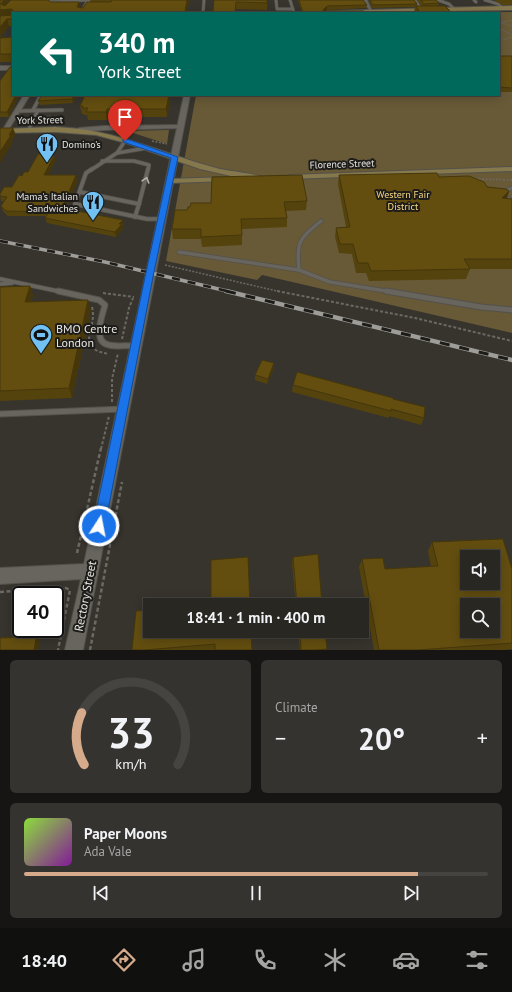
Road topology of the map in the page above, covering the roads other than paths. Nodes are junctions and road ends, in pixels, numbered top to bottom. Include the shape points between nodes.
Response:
1 (89, 0) edge
2 (204, 0) edge
3 (276, 0) edge
4 (290, 0) edge
5 (365, 0) edge
6 (415, 0) edge
7 (438, 0) edge
8 (450, 0) edge
9 (485, 0) edge
10 (44, 1) edge
11 (55, 1) junction
12 (40, 3) edge
13 (449, 4) junction
14 (52, 6) edge
15 (80, 6) edge
16 (87, 6) junction
17 (504, 8) junction
18 (293, 9) junction
19 (512, 9) edge
20 (422, 10) junction
21 (455, 10) junction
22 (83, 12) edge
23 (203, 12) edge
24 (294, 12) edge
25 (371, 12) edge
26 (394, 12) edge
27 (421, 12) edge
28 (0, 68) edge
29 (12, 68) edge
30 (26, 96) edge
31 (40, 96) edge
32 (187, 96) edge
33 (33, 110) junction
34 (38, 110) junction
35 (62, 110) dead end
36 (18, 111) junction
37 (34, 118) junction
38 (50, 118) dead end
39 (180, 127) junction
40 (79, 130) junction
41 (3, 131) edge
42 (28, 131) junction
43 (125, 141) junction
44 (148, 148) junction
45 (117, 152) junction
46 (175, 157) junction
47 (102, 161) junction
48 (512, 169) edge
49 (282, 177) edge
50 (170, 181) junction
51 (512, 188) edge
52 (80, 192) junction
53 (512, 201) edge
54 (138, 204) junction
55 (135, 217) junction
56 (161, 219) junction
57 (321, 221) dead end
58 (179, 252) dead end
59 (299, 270) junction
60 (0, 279) edge
61 (18, 283) junction
62 (0, 284) edge
63 (512, 310) edge
64 (135, 346) junction
65 (115, 407) junction
66 (0, 414) edge
67 (90, 571) junction
68 (0, 576) edge
69 (74, 650) edge

1 - 11 lane
1 - 16 street
2 - 23 lane
3 - 18 lane via 277,9
4 - 18 lane
5 - 25 street
6 - 20 lane
7 - 13 lane
8 - 13 lane
9 - 17 lane
10 - 11 lane
10 - 12 lane
11 - 14 lane
13 - 21 lane
15 - 16 lane
16 - 22 street
17 - 19 main road
17 - 21 main road
18 - 24 lane
19 - 27 main road
20 - 21 main road
20 - 26 main road
28 - 29 street
30 - 36 street
31 - 33 lane
32 - 39 street, Rectory Street
33 - 34 lane
33 - 36 lane
34 - 35 lane
34 - 37 lane
36 - 41 street
37 - 38 lane
37 - 42 lane
39 - 40 street, York Street
39 - 46 street, Rectory Street
40 - 42 main road, York Street
40 - 43 main road, York Street
41 - 42 main road, York Street
43 - 44 main road, York Street
43 - 45 lane
44 - 45 lane
44 - 46 main road, York Street
45 - 47 lane
46 - 50 street, Rectory Street
46 - 50 main road via 203,168 262,178
47 - 52 lane via 86,173
54 -> 47 lane via 149,165 139,162
48 - 49 main road, Florence Street
50 - 56 street, Rectory Street
51 - 53 lane via 505,191 506,197
52 - 54 lane
52 - 55 lane via 75,204
54 - 55 lane
55 - 56 lane
56 - 64 street, Rectory Street
57 - 59 lane via 303,235 297,248
58 - 59 lane
59 - 63 lane via 330,282
60 - 61 lane
61 - 62 lane
61 - 64 lane via 99,300 104,305 100,340 106,345
64 - 65 street, Rectory Street
65 - 66 lane
65 - 67 street, Rectory Street
67 - 68 street
67 - 69 street, Rectory Street

